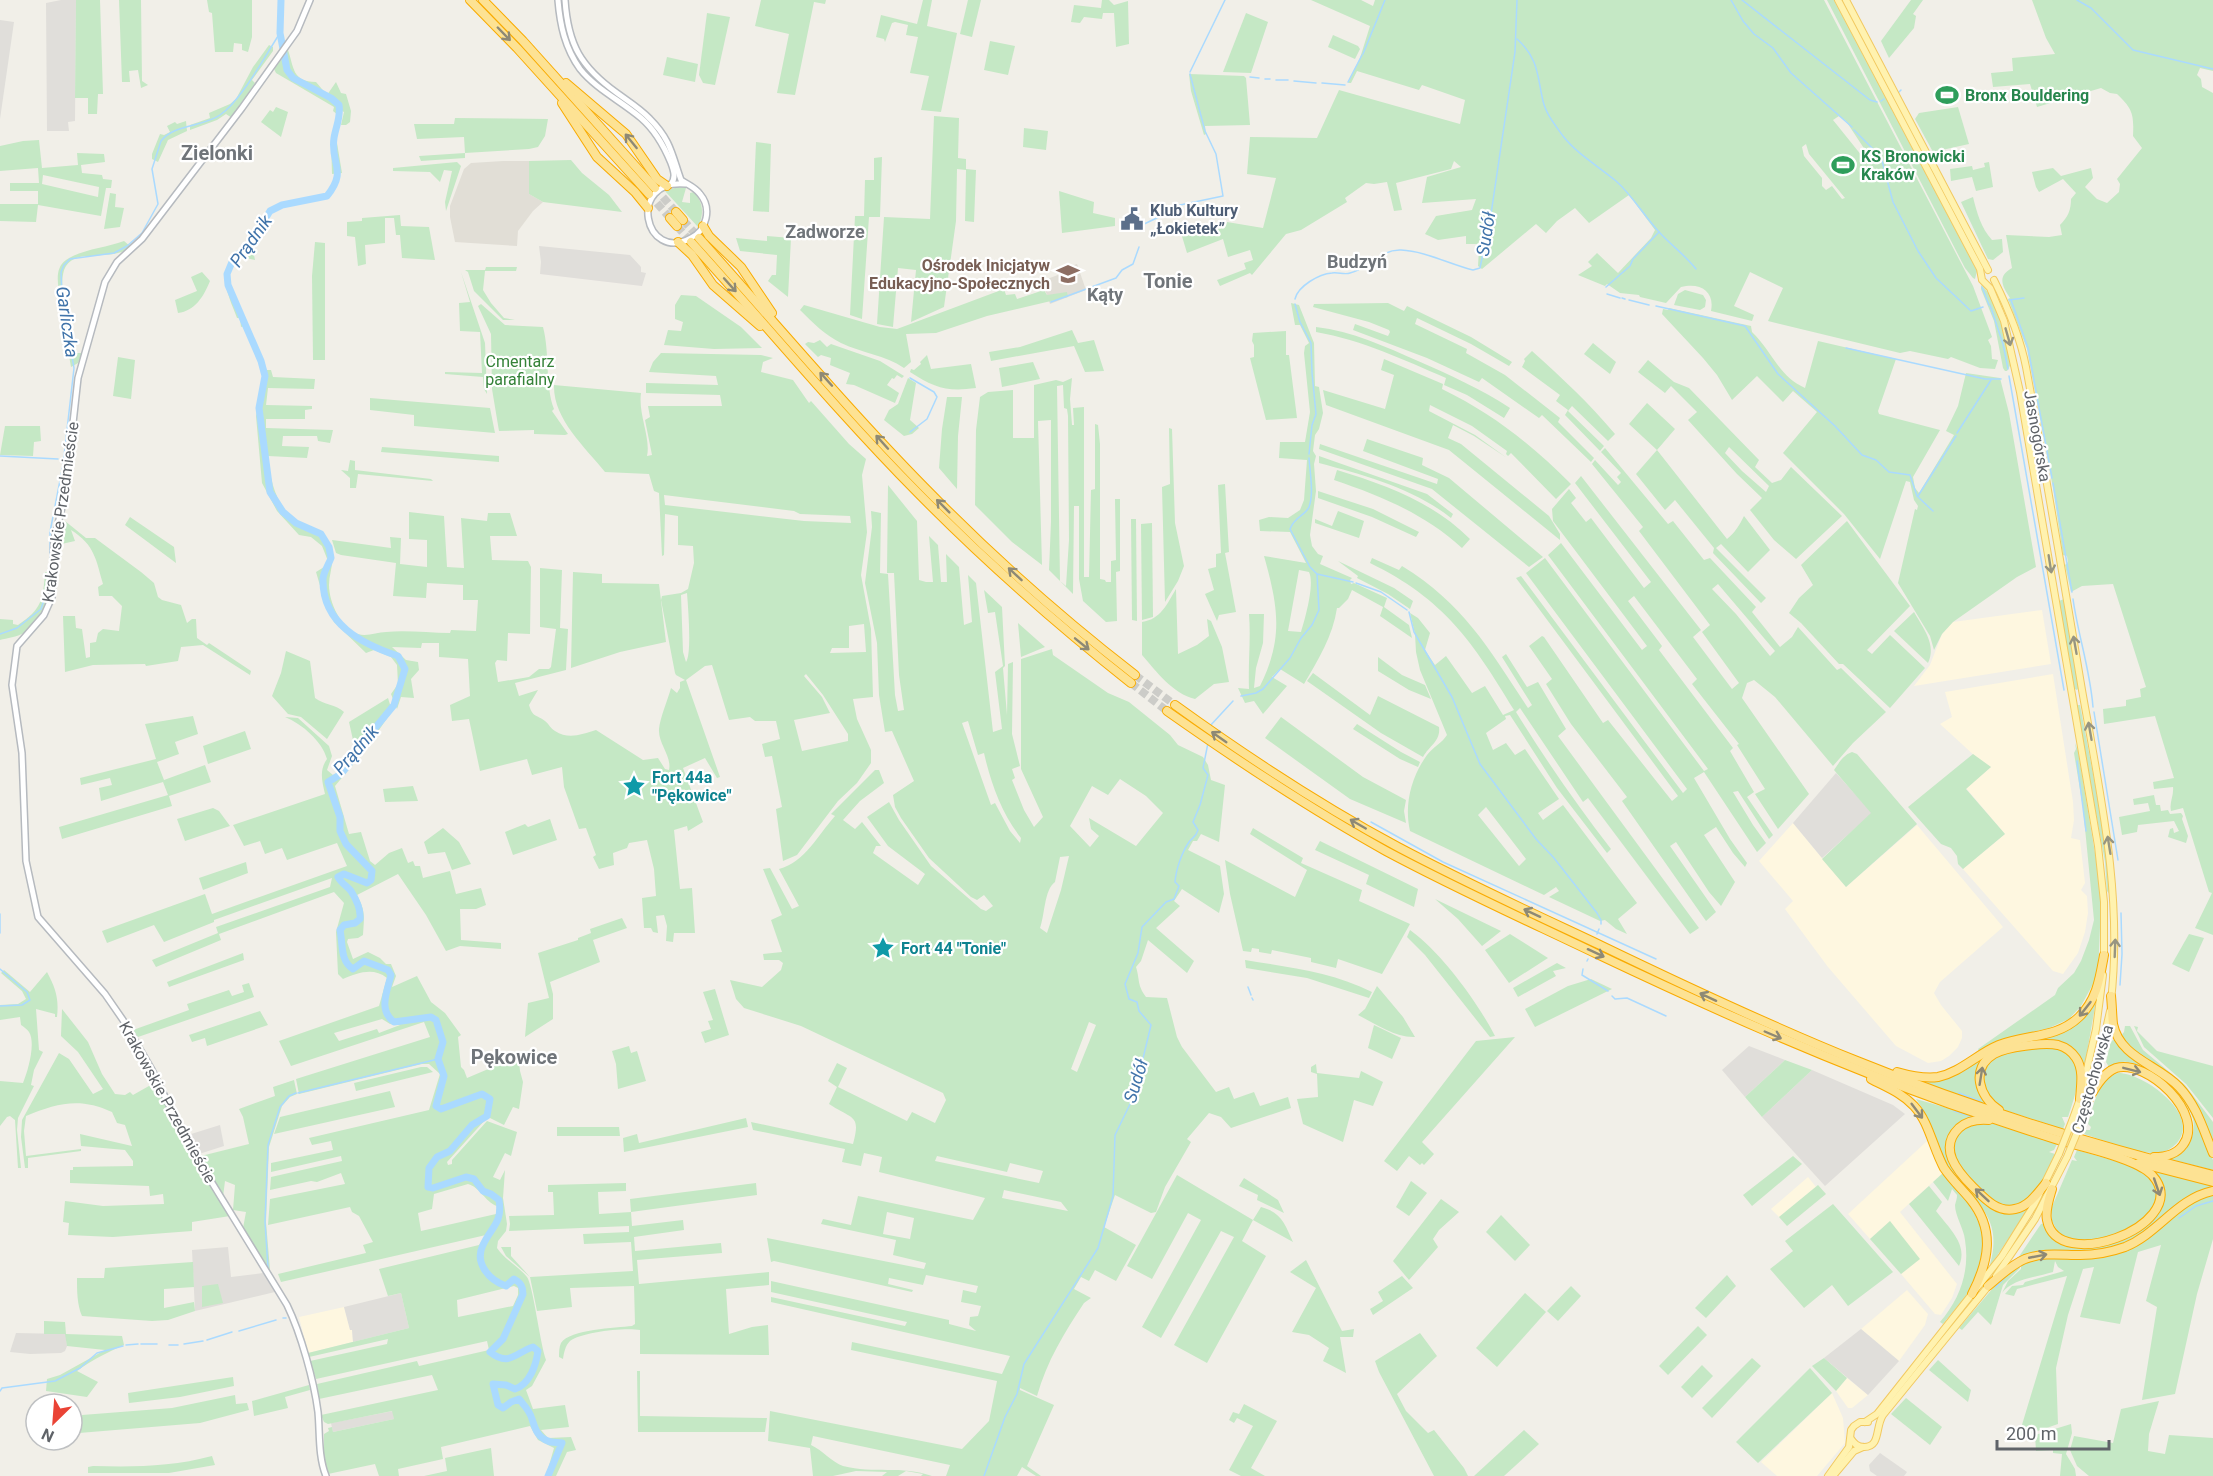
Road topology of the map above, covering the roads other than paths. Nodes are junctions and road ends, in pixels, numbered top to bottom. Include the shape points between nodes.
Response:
1 (310, 0) edge
2 (470, 0) edge
3 (483, 0) edge
4 (558, 0) edge
5 (565, 0) edge
6 (1838, 0) edge
7 (1846, 0) edge
8 (568, 40) junction
9 (538, 57) junction
10 (546, 80) junction
11 (686, 184) junction
12 (669, 185) junction
13 (648, 208) junction
14 (673, 215) tunnel mouth
15 (680, 223) tunnel mouth
16 (703, 226) junction
17 (699, 238) tunnel mouth
18 (678, 242) junction
19 (691, 242) tunnel mouth
20 (1985, 272) junction
21 (1994, 280) junction
22 (1987, 283) junction
23 (788, 337) junction
24 (789, 351) junction
25 (898, 466) junction
26 (2047, 481) junction
27 (2036, 483) junction
28 (2066, 596) joint
29 (2055, 598) joint
30 (1175, 705) tunnel mouth
31 (1167, 711) tunnel mouth
32 (1252, 764) junction
33 (2104, 954) junction
34 (2111, 996) junction
35 (1854, 1065) junction
36 (2080, 1099) junction
37 (2089, 1099) junction
38 (2013, 1121) junction
39 (2128, 1153) junction
40 (2213, 1153) edge
41 (2111, 1155) junction
42 (2213, 1175) edge
43 (2213, 1182) edge
44 (2049, 1186) junction
45 (2213, 1191) edge
46 (1988, 1286) junction
47 (1972, 1294) junction
48 (1865, 1422) junction
49 (1877, 1430) junction
50 (1851, 1439) junction
51 (1863, 1447) junction
52 (326, 1476) edge
53 (1828, 1476) edge
54 (1833, 1476) edge

1 - 52 main road, Krakowskie Przedmieście via 302,21 278,58 182,188 142,239 117,262 105,282 78,378 65,495 54,540 51,599 44,615 17,646 12,689 22,753 27,866 36,913 105,994 136,1040 187,1142 287,1305 316,1400
2 -> 10 highway
3 - 9 highway
4 - 8 main road via 562,30
5 - 8 main road
6 - 20 main road
7 - 20 main road
8 - 11 main road via 590,71 644,113 660,131
8 - 12 main road via 572,56 586,75 655,133 673,169 675,179
9 - 10 highway via 652,191
12 -> 9 highway via 657,179 626,134
10 - 13 highway via 597,157
11 - 12 main road
11 - 16 main road via 704,200 707,211
12 - 13 main road via 655,194
13 - 18 main road via 655,234
14 - 15 highway
16 - 18 main road via 692,238
16 - 23 highway via 745,273
17 - 23 highway
18 - 24 highway via 720,292
19 -> 24 highway
20 - 21 main road, Jasnogórska via 1994,274
20 - 22 main road, Jasnogórska via 1982,280
21 - 22 main road
21 - 26 main road, Jasnogórska via 2023,352
22 -> 27 main road, Jasnogórska via 2011,347
25 -> 23 highway
24 - 25 highway via 856,427
25 -> 25 highway via 993,567 1065,630 1133,679
26 - 27 main road
26 - 28 main road, Jasnogórska
27 -> 29 main road, Jasnogórska
34 -> 28 main road, Częstochowska via 2115,917 2110,854
29 - 33 main road, Częstochowska via 2101,865
32 -> 30 highway
31 - 32 highway
32 - 35 highway via 1318,812 1440,878 1731,1017
33 -> 35 highway via 2091,1002 2077,1019 2060,1030 2001,1044 1957,1070 1936,1077
33 - 36 main road, Częstochowska via 2096,1029
34 - 37 main road, Częstochowska
34 - 40 highway via 2113,1024 2123,1045 2180,1088 2197,1112
35 - 38 highway
35 -> 47 highway via 1913,1105 1946,1170 1982,1216 1987,1252
38 -> 36 highway via 1990,1104 1979,1084 1983,1066 2003,1051 2048,1044 2067,1049 2081,1070
36 - 44 main road, Częstochowska, bridge
37 -> 39 highway via 2106,1074 2126,1067 2156,1081 2180,1105 2190,1125 2180,1149 2161,1156
37 - 44 main road, Częstochowska, bridge via 2067,1157
38 - 39 highway
38 - 41 highway
44 -> 38 highway via 2026,1205 2005,1210 1987,1201 1954,1166 1951,1142 1964,1124 1974,1120
39 - 42 highway
41 - 43 highway
41 -> 44 highway via 2142,1168 2160,1188 2157,1209 2136,1228 2101,1242 2063,1241 2047,1221
44 - 46 main road, Częstochowska via 2027,1232
44 - 47 main road, Częstochowska
46 -> 45 highway via 2031,1257 2090,1255 2122,1248 2147,1235 2187,1200
46 - 49 main road, Częstochowska via 1885,1411
47 - 48 main road, Częstochowska via 1877,1414
48 - 49 main road
48 - 50 main road via 1854,1426
49 - 51 main road via 1874,1443
50 - 51 main road
50 - 53 main road
51 - 54 main road via 1854,1451

